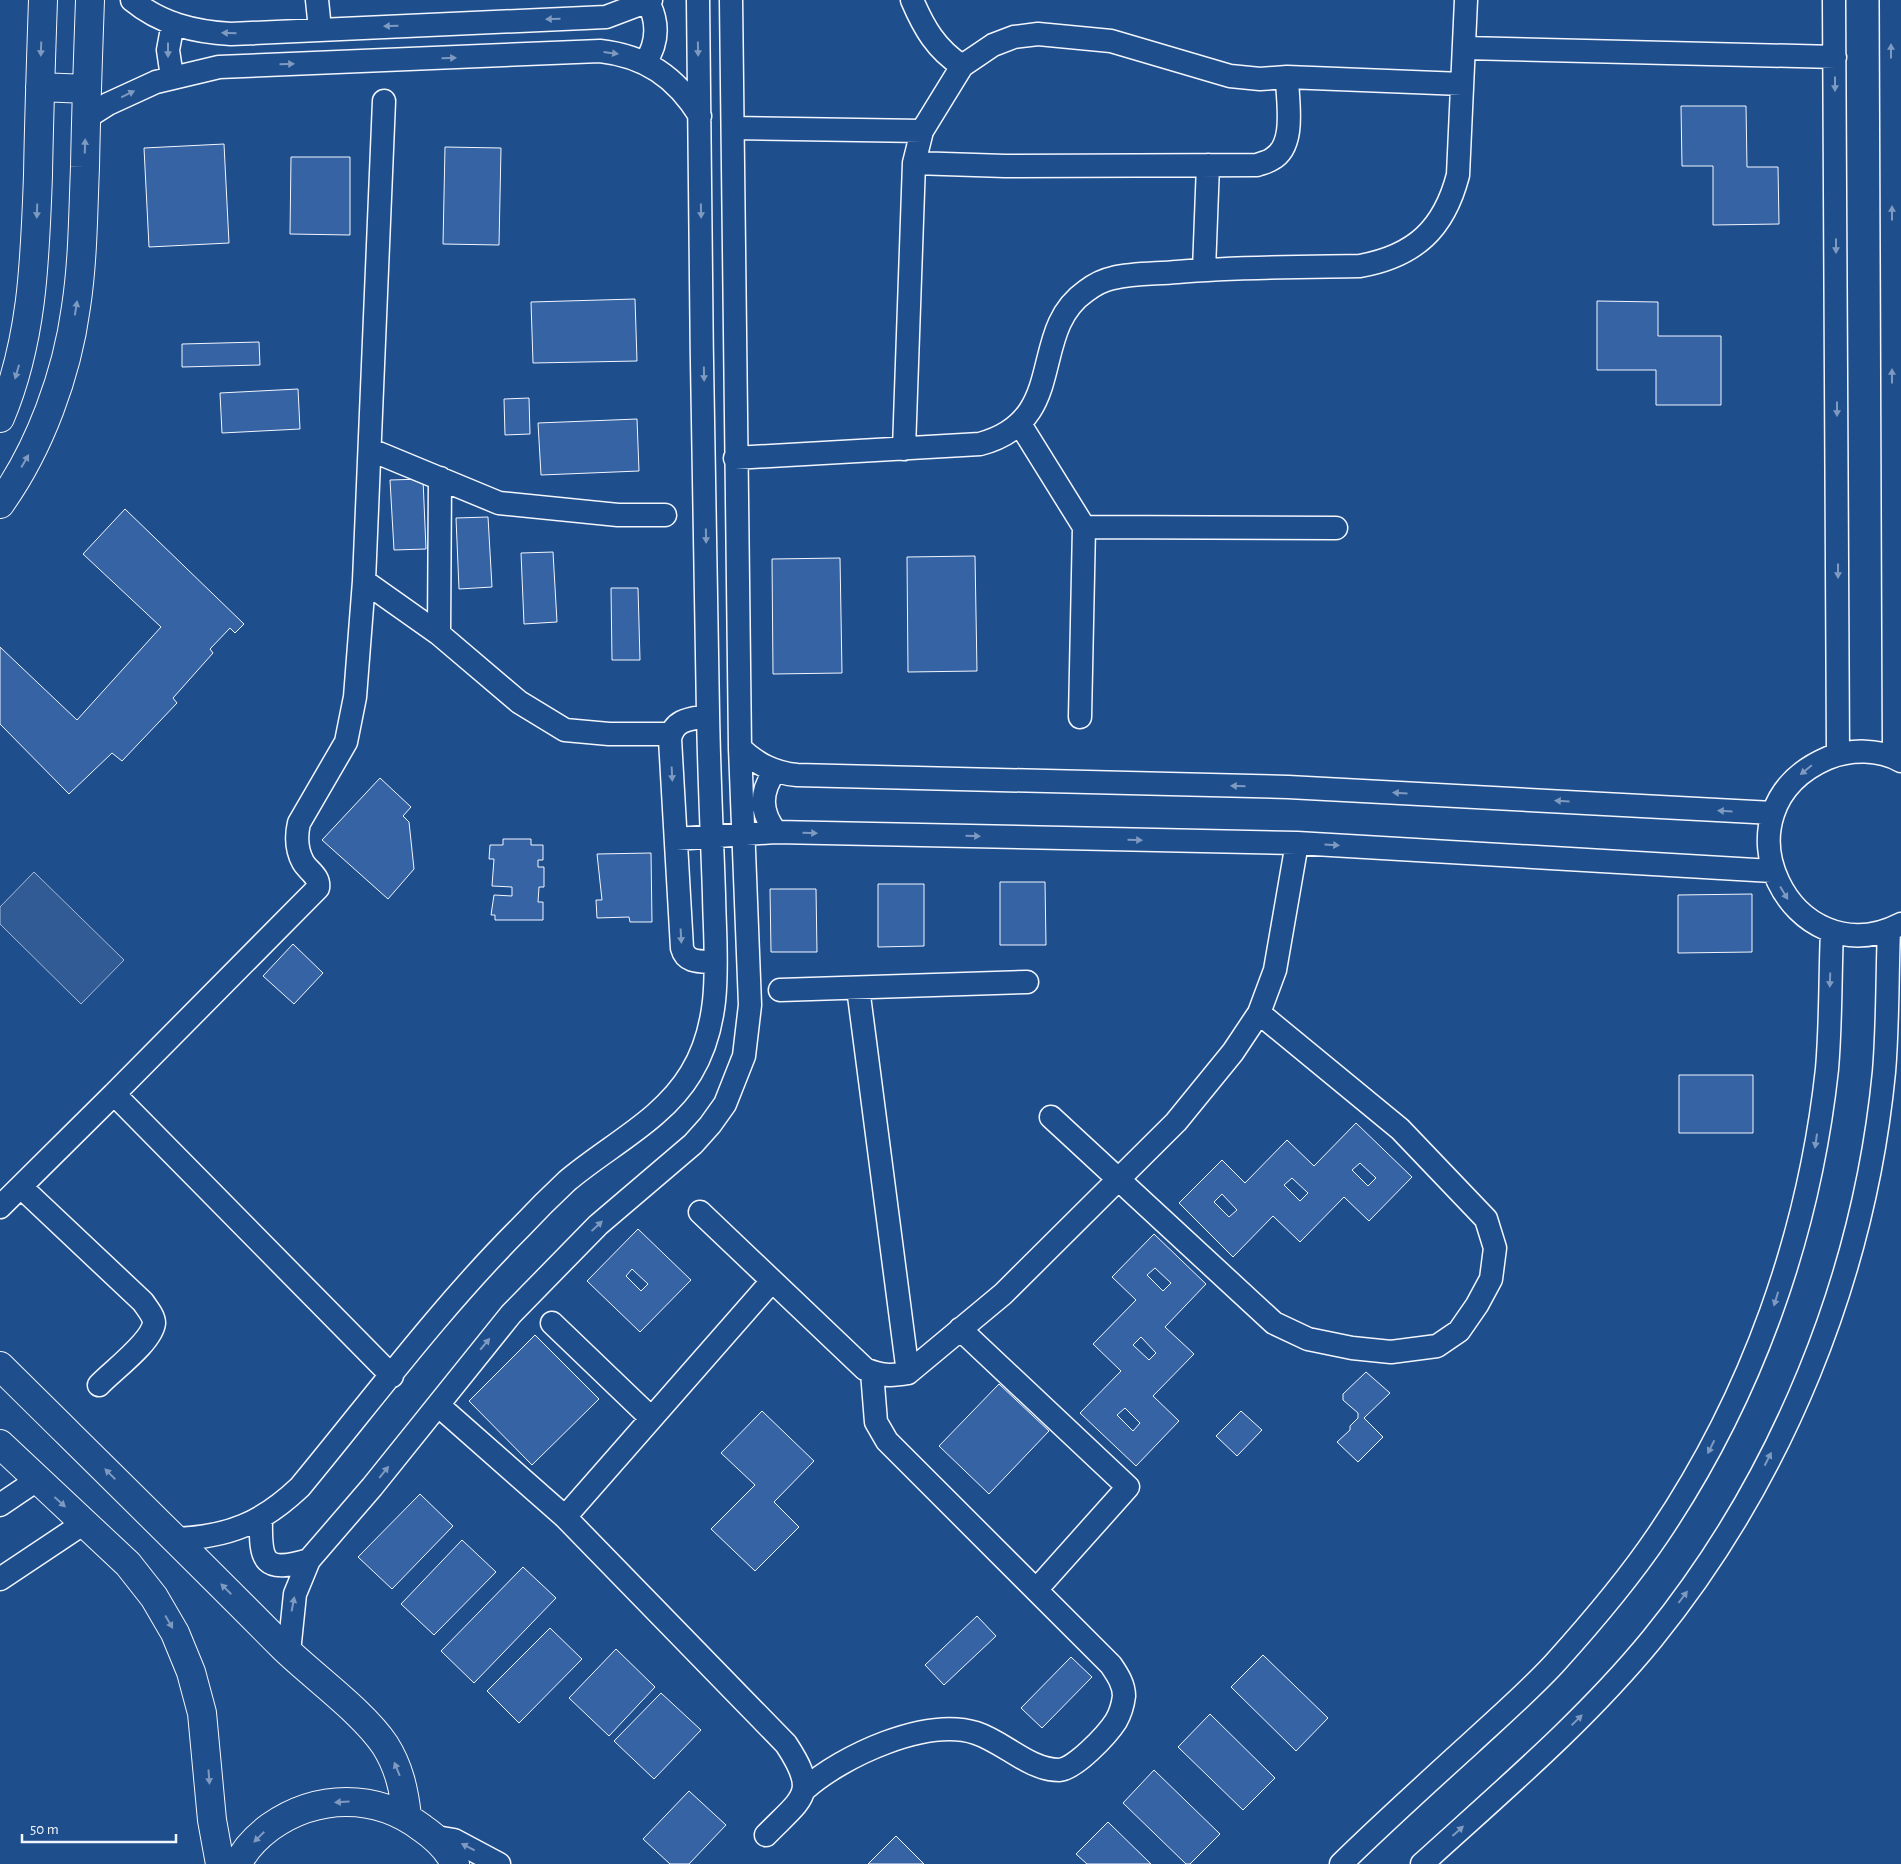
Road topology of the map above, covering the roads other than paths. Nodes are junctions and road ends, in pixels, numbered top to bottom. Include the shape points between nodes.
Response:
1 (43, 0) edge
2 (90, 0) edge
3 (132, 0) edge
4 (317, 0) edge
5 (698, 0) edge
6 (731, 0) edge
7 (912, 0) edge
8 (1466, 0) edge
9 (1834, 0) edge
10 (1891, 0) edge
11 (650, 1) edge
12 (173, 23) junction
13 (320, 29) junction
14 (1465, 48) junction
15 (1835, 57) junction
16 (645, 63) junction
17 (962, 66) junction
18 (172, 77) junction
19 (1287, 77) junction
20 (1462, 84) junction
21 (40, 87) junction
22 (87, 89) junction
23 (384, 101) dead end
24 (700, 116) junction
25 (86, 118) junction
26 (1896, 123) edge
27 (732, 128) junction
28 (922, 131) junction
29 (914, 163) junction
30 (1208, 165) junction
31 (1204, 270) junction
32 (0, 418) edge
33 (1020, 424) junction
34 (904, 449) junction
35 (371, 450) junction
36 (735, 458) junction
37 (440, 478) junction
38 (736, 500) junction
39 (705, 501) junction
40 (0, 504) edge
41 (665, 516) dead end
42 (1084, 527) junction
43 (1336, 528) dead end
44 (364, 581) junction
45 (439, 634) junction
46 (708, 716) junction
47 (1080, 717) dead end
48 (671, 734) junction
49 (740, 748) junction
50 (1838, 754) junction
51 (1897, 759) edge
52 (775, 772) junction
53 (1773, 813) junction
54 (776, 832) junction
55 (744, 834) junction
56 (712, 836) junction
57 (676, 838) junction
58 (1297, 843) junction
59 (1772, 871) junction
60 (1895, 927) edge
61 (1832, 931) junction
62 (715, 962) junction
63 (1028, 982) dead end
64 (858, 988) junction
65 (780, 990) dead end
66 (1259, 1013) junction
67 (114, 1094) junction
68 (1051, 1117) dead end
69 (1119, 1179) junction
70 (21, 1187) junction
71 (0, 1207) edge
72 (700, 1212) dead end
73 (772, 1281) junction
74 (552, 1323) dead end
75 (960, 1329) junction
76 (0, 1366) edge
77 (872, 1372) junction
78 (908, 1373) junction
79 (392, 1376) junction
80 (98, 1384) dead end
81 (438, 1405) junction
82 (651, 1418) junction
83 (0, 1444) edge
84 (37, 1480) junction
85 (0, 1505) edge
86 (565, 1517) junction
87 (261, 1519) junction
88 (84, 1523) junction
89 (176, 1539) junction
90 (310, 1560) junction
91 (0, 1579) edge
92 (1036, 1590) junction
93 (289, 1652) junction
94 (805, 1788) junction
95 (407, 1816) junction
96 (766, 1834) dead end
97 (436, 1837) junction
98 (220, 1864) edge
99 (238, 1864) edge
100 (455, 1864) edge
101 (499, 1864) edge
102 (1341, 1864) edge
103 (1422, 1864) edge

1 -> 21 main road
2 - 22 main road
3 - 12 street
4 - 13 street
5 -> 24 street
6 - 27 street
7 - 17 street via 939,47
8 - 14 street
9 - 15 street
26 -> 10 street
11 -> 13 street via 606,17
11 - 16 street via 656,33
13 -> 12 street via 231,34 207,32
12 -> 18 street via 168,50
14 - 15 street
14 - 20 street
15 -> 50 street
18 -> 16 street via 219,67 600,51 619,53
16 - 24 street via 681,88
17 - 19 street via 993,45 1014,37 1038,34 1111,41 1230,76
17 - 28 street
25 -> 18 street via 132,92
19 - 20 street
19 - 30 street via 1288,133 1277,155 1257,165
20 - 31 street via 1458,175 1453,195 1436,225 1417,244 1393,257 1360,266
21 - 22 main road
21 -> 32 main road via 30,312 24,347
22 - 25 main road
23 - 35 street
24 -> 39 street
40 -> 25 main road via 50,407 66,358 82,256
51 -> 26 street
27 - 28 street
27 - 36 street
28 - 29 street
29 - 30 street
29 - 34 street
30 - 31 street
31 - 33 street via 1112,278 1085,291 1064,314 1036,402
33 - 34 street via 995,440 980,444
33 - 42 street
34 - 36 street
35 - 37 street
35 - 44 street
36 - 38 street
37 - 41 street via 499,502 618,515
37 - 45 street
38 - 39 street
38 - 49 street
39 -> 46 street
42 - 43 street
42 - 47 street
44 - 45 street
44 - 67 street via 355,697 346,742 299,823 296,835 298,849 317,880 318,888
45 - 48 street via 519,702 565,730
46 - 48 street via 680,722
46 - 56 street
48 -> 57 street
49 - 52 street
49 - 55 street
50 - 51 street via 1876,752
50 -> 53 street via 1810,766 1787,788
53 -> 52 street via 1288,787
52 - 54 street via 764,791 763,802 769,823
53 - 59 street via 1768,844
54 - 55 street
54 -> 58 street
55 - 56 street
81 -> 55 street via 511,1314 553,1269 631,1195 693,1144 724,1104 741,1064 750,1005
56 - 57 street
56 - 62 street
57 -> 62 street via 683,952 692,960
58 -> 59 street
58 - 66 street via 1275,970
59 -> 61 street via 1786,898 1806,918
60 - 61 street via 1860,935
103 -> 60 street via 1593,1706 1652,1639 1705,1568 1752,1492 1792,1413 1832,1312 1852,1246 1872,1159 1884,1072
61 -> 102 street via 1827,1067 1815,1150 1797,1232 1772,1312 1740,1390 1702,1464 1658,1536 1607,1604 1552,1667
62 - 79 street via 715,1004 710,1029 690,1076 675,1096 566,1182 519,1228 475,1275
63 - 64 street
64 - 65 street
64 - 78 street
66 - 69 street via 1233,1052 1176,1122
66 - 69 street via 1400,1129 1486,1219 1494,1248 1491,1279 1459,1331 1437,1346 1413,1351 1391,1352 1308,1339 1274,1323
67 - 70 street
67 - 79 street
68 - 69 street
69 - 75 street via 1003,1294
70 - 71 street
70 - 80 street via 143,1302 153,1318 154,1324 146,1341
72 - 73 street
73 - 77 street
73 - 82 street
74 - 82 street
75 - 78 street
75 - 92 street via 1128,1487
89 -> 76 main road
77 - 78 street via 891,1376
77 - 92 street via 876,1422 886,1441
79 - 87 street via 300,1487
81 - 86 street
90 -> 81 street
82 - 86 street
83 - 84 main road
84 - 85 street
84 -> 88 main road
86 - 94 street via 786,1744 801,1767
87 - 89 street via 218,1535
87 - 90 street via 260,1543 266,1559 273,1565 282,1567
88 - 91 street
88 -> 98 main road via 128,1564 154,1597 175,1633 191,1672 202,1713 212,1820
93 -> 89 main road
93 -> 90 street via 296,1594
92 - 94 street via 1111,1665 1120,1678 1124,1694 1116,1720 1072,1766 1061,1770 1044,1768 976,1733 954,1730 925,1732 900,1737 845,1760 822,1773
95 -> 93 main road via 399,1774 384,1744 367,1724
94 - 96 street via 798,1802
95 - 97 main road
95 -> 99 main road via 378,1805 346,1801 315,1805 286,1816 260,1834
97 - 100 main road
101 -> 97 street via 454,1840

